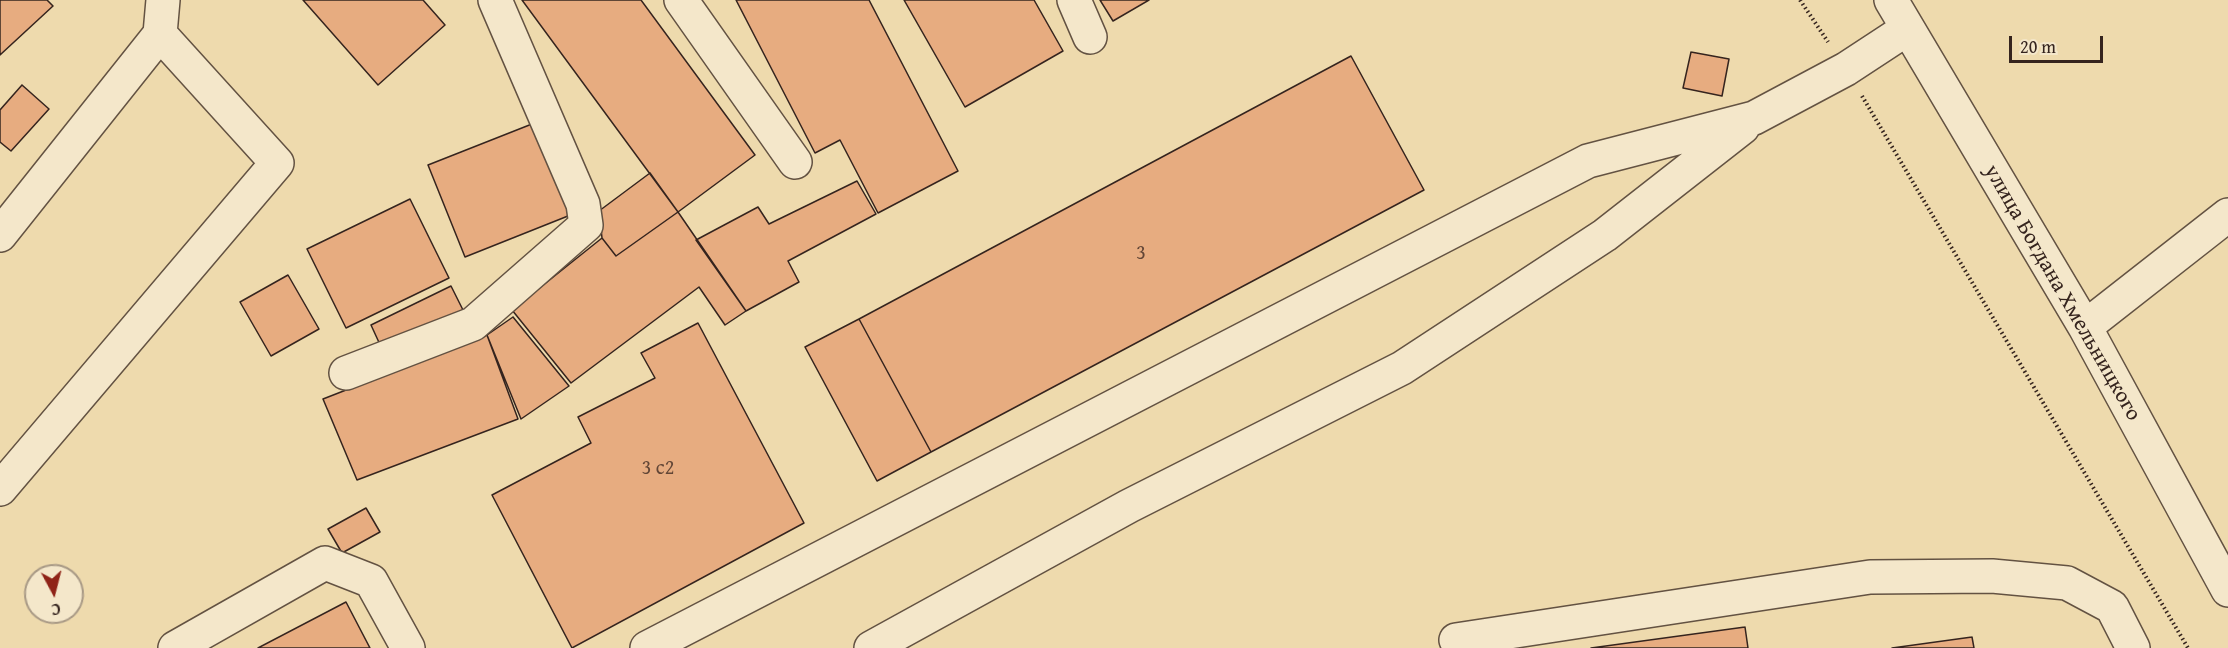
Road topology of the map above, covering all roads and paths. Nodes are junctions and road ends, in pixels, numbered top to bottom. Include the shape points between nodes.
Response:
1 (163, 0) edge
2 (495, 0) edge
3 (681, 0) edge
4 (1074, 0) edge
5 (1800, 0) edge
6 (1891, 0) edge
7 (1907, 29) junction
8 (160, 34) junction
9 (1090, 37) dead end
10 (1846, 69) junction
11 (1754, 118) junction
12 (795, 162) dead end
13 (2228, 215) edge
14 (0, 235) edge
15 (2085, 327) junction
16 (346, 373) dead end
17 (0, 489) edge
18 (2228, 590) edge
19 (1456, 640) dead end
20 (175, 648) edge
21 (408, 648) edge
22 (647, 648) edge
23 (871, 648) edge
24 (2133, 648) edge
25 (2188, 648) edge

1 - 8 street
2 - 16 street via 583,204 586,225 473,324
3 - 12 street
4 - 9 street
5 - 10 path
6 - 7 street, улица Богдана Хмельницкого
7 - 10 street
7 - 15 street, улица Богдана Хмельницкого
8 - 14 street
8 - 17 street via 277,163
10 - 11 street
10 - 25 path
11 - 22 street via 1588,161
11 - 23 street via 1605,235 1402,368 1129,506
13 - 15 street
15 - 18 street, улица Богдана Хмельницкого
19 - 24 street via 1870,577 1992,576 2067,582 2112,607
20 - 21 street via 325,563 371,581

